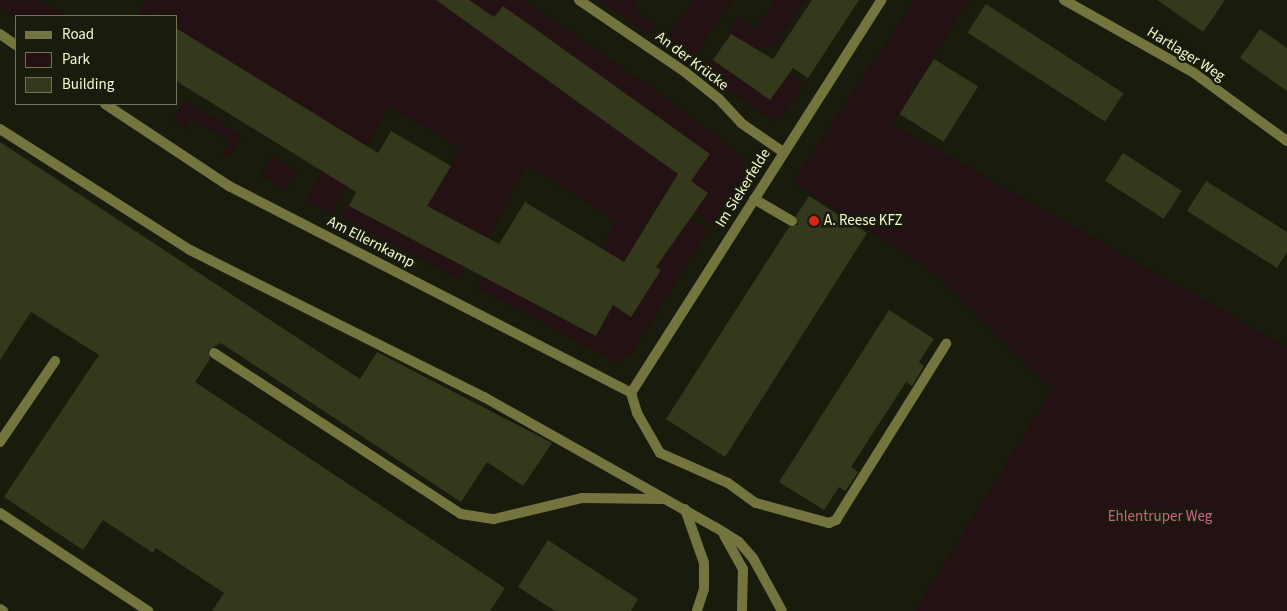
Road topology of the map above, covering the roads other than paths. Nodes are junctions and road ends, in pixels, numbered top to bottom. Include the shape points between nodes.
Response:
1 (579, 0) edge
2 (882, 0) edge
3 (1064, 0) edge
4 (0, 34) edge
5 (15, 44) edge
6 (107, 105) edge
7 (0, 129) edge
8 (1287, 141) edge
9 (783, 152) junction
10 (754, 199) junction
11 (792, 221) dead end
12 (946, 344) dead end
13 (214, 352) dead end
14 (55, 361) dead end
15 (631, 393) junction
16 (0, 442) edge
17 (669, 500) junction
18 (685, 509) junction
19 (0, 513) edge
20 (715, 527) junction
21 (148, 611) edge
22 (698, 611) edge
23 (742, 611) edge
24 (782, 611) edge

1 - 9 street, An der Krücke via 685,72 720,99 741,123
2 - 9 street, Im Siekerfelde
3 - 8 street, Hartlager Weg via 1194,73
4 - 5 street
6 - 15 street, Am Ellernkamp via 229,186
7 - 17 street via 190,250 484,397
9 - 10 street, Im Siekerfelde
10 - 11 street
10 - 15 street, Im Siekerfelde
12 - 15 street via 836,520 829,523 756,503 728,483 660,453 637,413
13 - 17 street via 461,514 494,520 582,498
14 - 16 street
17 - 18 street
18 - 20 street
18 - 22 street via 704,563 704,589
19 - 21 street
20 - 23 street via 736,551 743,569
20 - 24 street via 739,542 753,558

